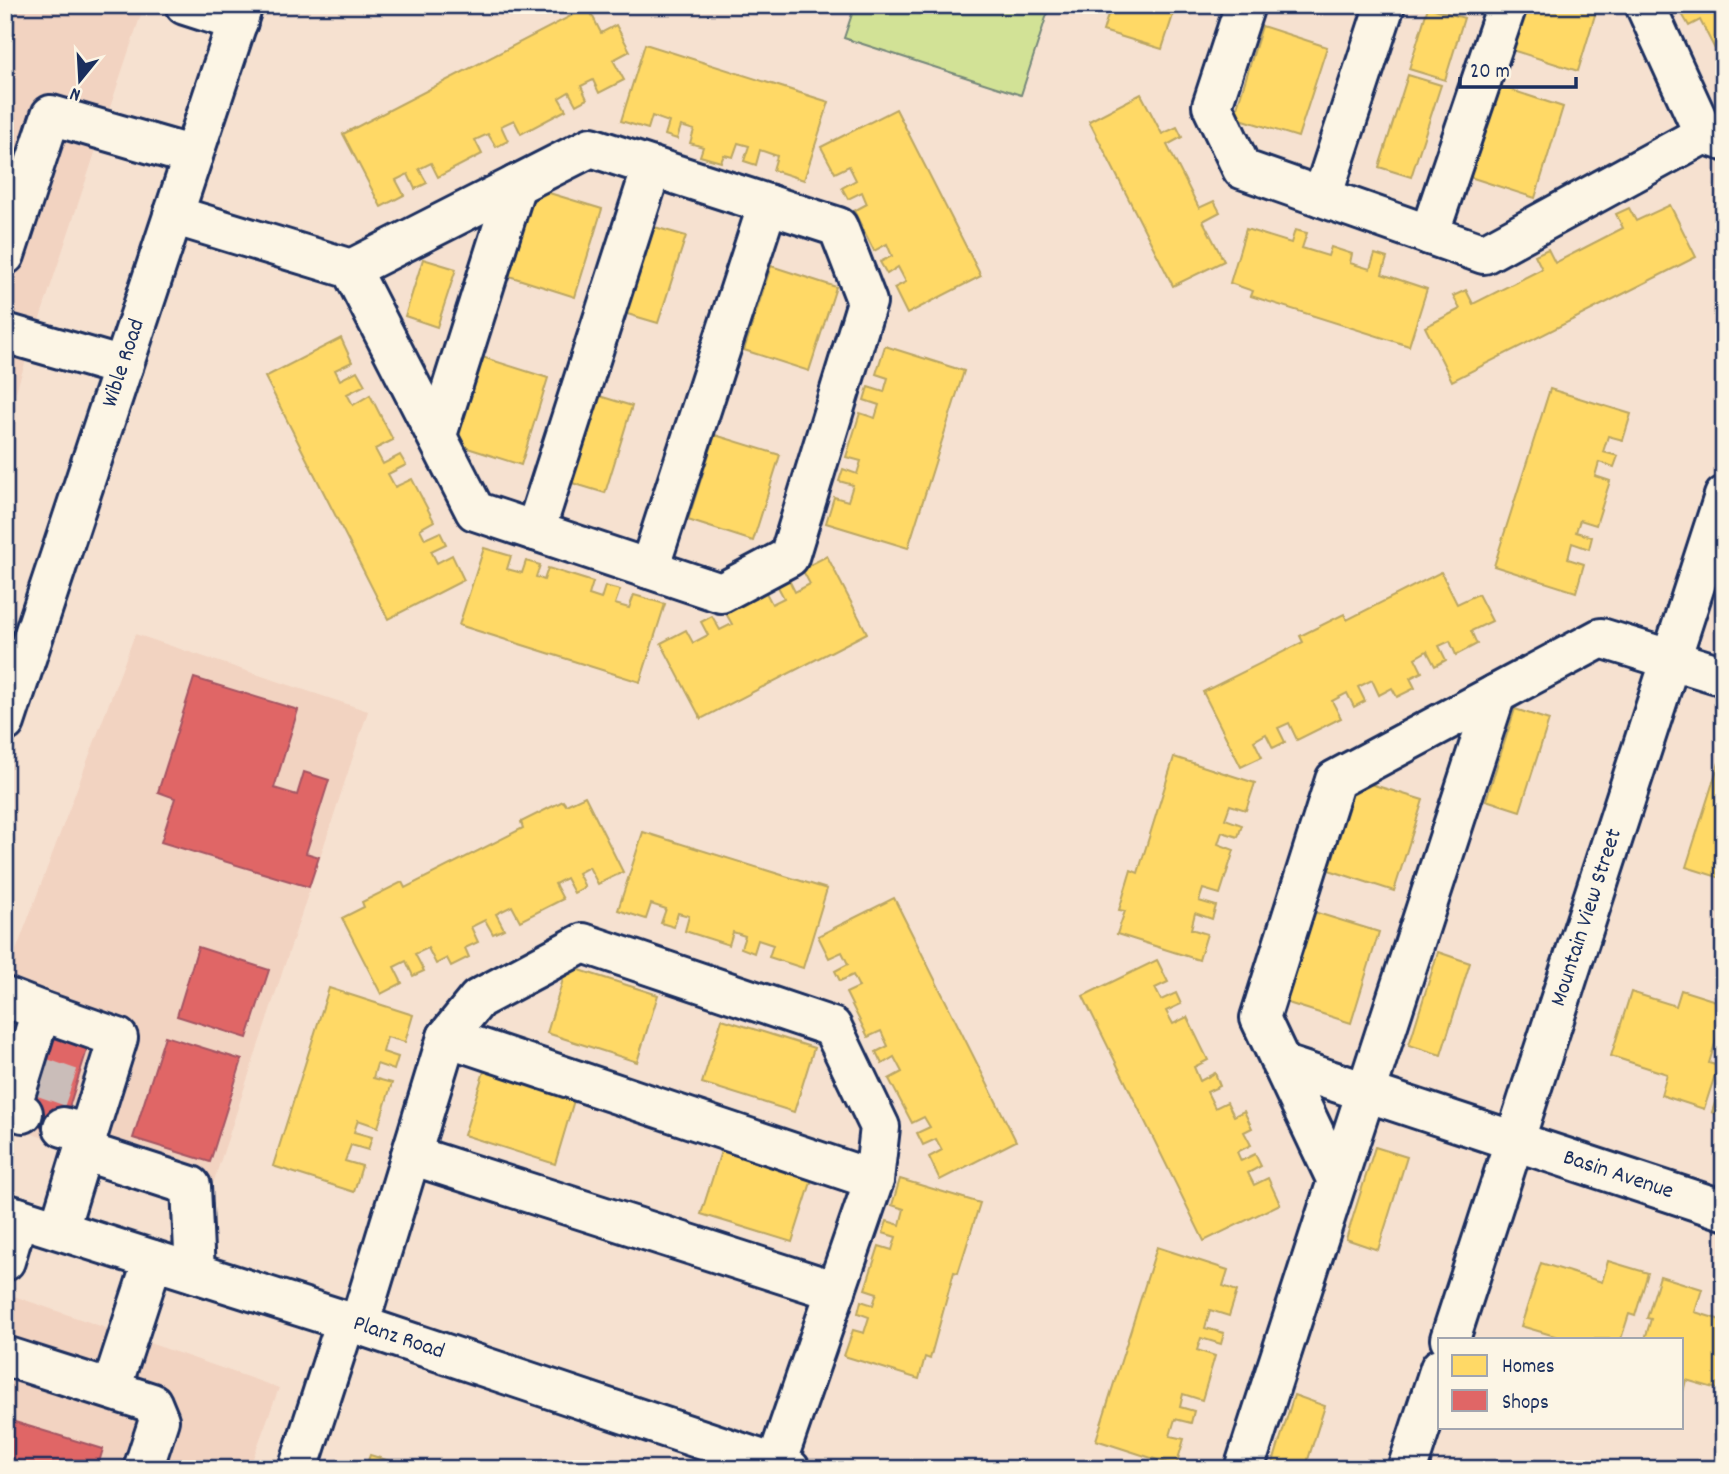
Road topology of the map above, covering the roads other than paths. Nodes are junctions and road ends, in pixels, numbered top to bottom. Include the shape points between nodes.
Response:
1 (185, 5) edge
2 (1245, 5) edge
3 (1385, 5) edge
4 (1507, 5) edge
5 (1645, 5) edge
6 (241, 14) edge
7 (1714, 138) edge
8 (193, 156) junction
9 (652, 167) junction
10 (516, 185) junction
11 (1322, 197) junction
12 (768, 204) junction
13 (173, 215) junction
14 (1429, 235) junction
15 (5, 255) edge
16 (351, 269) junction
17 (5, 333) edge
18 (123, 367) junction
19 (437, 435) junction
20 (1724, 496) edge
21 (535, 531) junction
22 (649, 569) junction
23 (1671, 658) junction
24 (12, 675) edge
25 (1724, 676) edge
26 (1496, 694) junction
27 (5, 722) edge
28 (5, 997) edge
29 (41, 1011) junction
30 (447, 1037) junction
31 (1281, 1064) junction
32 (1366, 1092) junction
33 (23, 1113) dead end
34 (78, 1137) junction
35 (1514, 1141) junction
36 (411, 1155) junction
37 (874, 1180) junction
38 (1337, 1181) junction
39 (1724, 1210) edge
40 (12, 1215) edge
41 (59, 1229) junction
42 (153, 1260) junction
43 (5, 1261) edge
44 (195, 1273) junction
45 (836, 1292) junction
46 (353, 1323) junction
47 (1450, 1338) edge
48 (5, 1356) edge
49 (1438, 1374) edge
50 (111, 1389) junction
51 (783, 1466) edge
52 (143, 1469) edge
53 (298, 1469) edge
54 (1244, 1469) edge
55 (1408, 1469) edge

1 - 6 street
2 - 11 street via 1212,106 1242,169
3 - 11 street
4 - 14 street
5 - 7 street
6 - 8 street, Wible Road
7 - 14 street via 1484,254
8 - 13 street, Wible Road
8 - 15 street via 51,114
9 - 10 street via 591,147
9 - 12 street
9 - 21 street
10 - 16 street
10 - 19 street
11 - 14 street
12 - 22 street
12 - 22 street via 838,227 867,302 789,557 721,593
13 - 16 street
13 - 18 street, Wible Road
16 - 19 street
17 - 18 street
18 - 24 street, Wible Road
19 - 21 street via 475,511
20 - 23 street, Mountain View Street
21 - 22 street
23 - 25 street
23 - 26 street via 1601,638
23 - 35 street, Mountain View Street
24 - 27 street, Wible Road
26 - 31 street via 1335,780 1260,1018
26 - 32 street
28 - 29 street
29 - 33 street via 28,1074 13,1102 15,1110
29 - 34 street via 118,1038 87,1093
30 - 36 street
30 - 37 street
30 - 37 street via 478,999 583,943 832,1027 880,1127
31 - 32 street, Basin Avenue
31 - 38 street
32 - 35 street, Basin Avenue
32 - 38 street
34 - 41 street
34 - 44 street via 191,1186
35 - 39 street, Basin Avenue
35 - 47 street, Mountain View Street
36 - 45 street
36 - 46 street
37 - 45 street
38 - 54 street
40 - 41 street, Planz Road
40 - 43 street
41 - 42 street, Planz Road
42 - 44 street, Planz Road
42 - 50 street
44 - 46 street, Planz Road
45 - 51 street
46 - 51 street, Planz Road
46 - 53 street
48 - 50 street
49 - 55 street
50 - 52 street via 152,1403 159,1420

